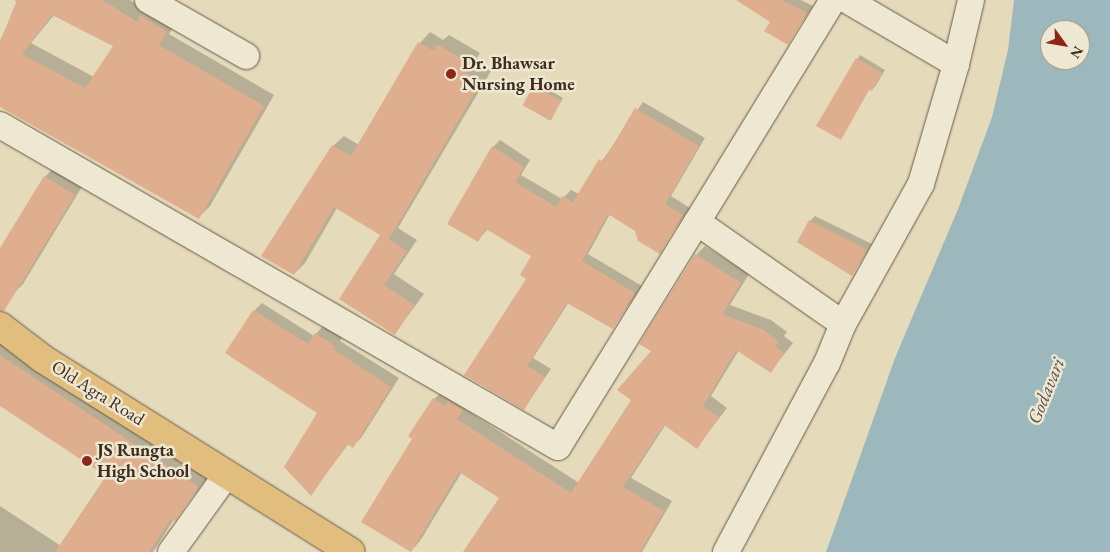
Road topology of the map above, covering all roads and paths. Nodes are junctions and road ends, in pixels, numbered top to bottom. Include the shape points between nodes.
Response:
1 (148, 0) edge
2 (833, 0) edge
3 (847, 0) edge
4 (971, 0) edge
5 (246, 56) dead end
6 (956, 64) junction
7 (0, 125) edge
8 (698, 222) junction
9 (843, 324) junction
10 (0, 326) edge
11 (227, 474) junction
12 (171, 552) edge
13 (350, 552) edge
14 (726, 552) edge

1 - 5 street
2 - 8 street
3 - 6 street
4 - 6 street
6 - 9 street via 921,184
7 - 8 street via 558,447
8 - 9 street
9 - 14 street via 827,363
10 - 11 highway, Old Agra Road via 42,359
11 - 12 street
11 - 13 highway, Old Agra Road

